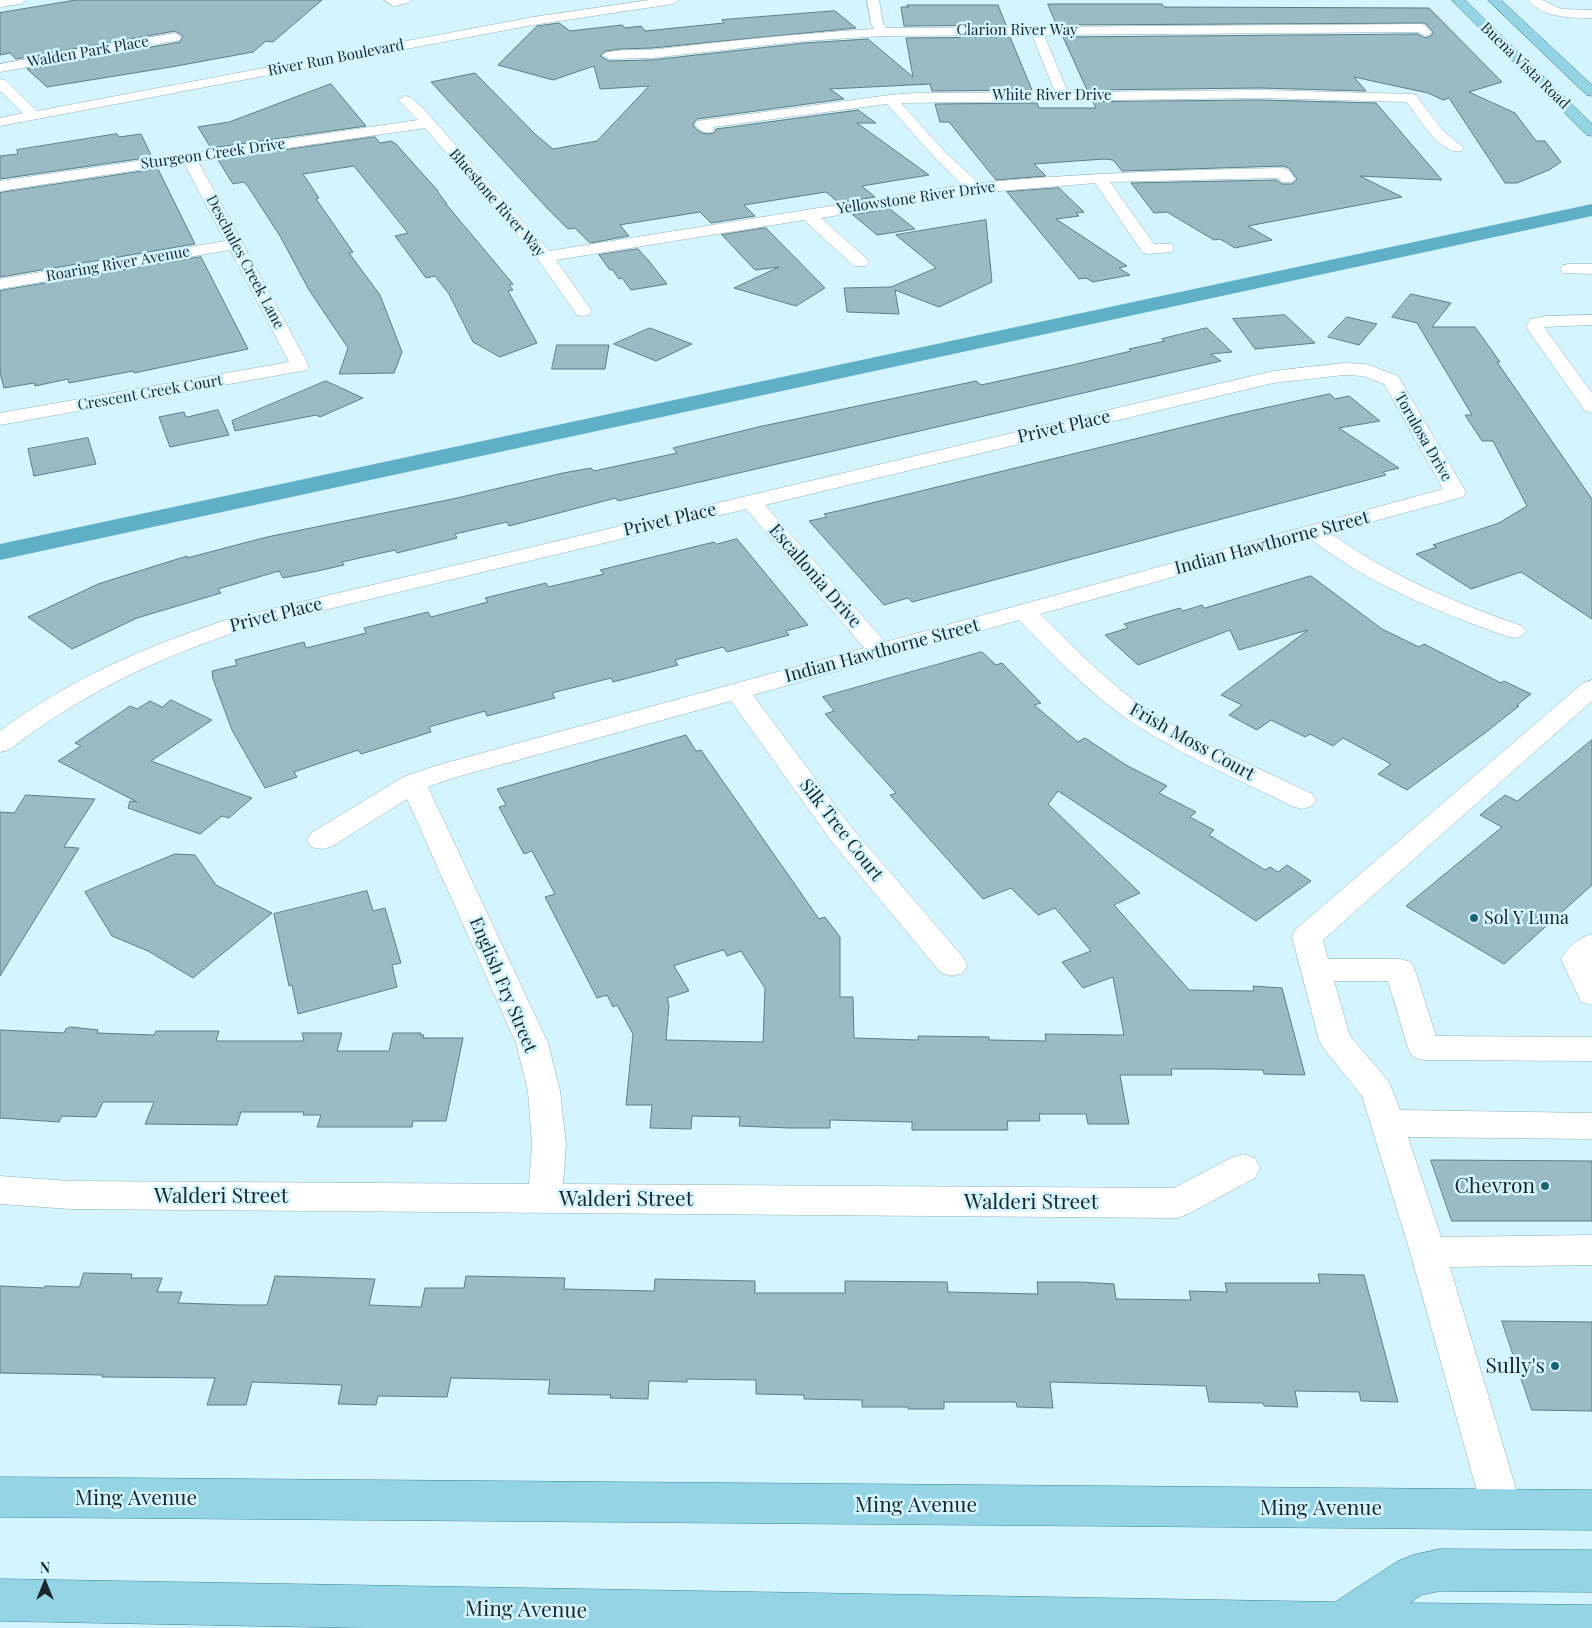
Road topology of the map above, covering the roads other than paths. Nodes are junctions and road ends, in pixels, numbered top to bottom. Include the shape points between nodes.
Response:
1 (21, 0) edge
2 (673, 0) edge
3 (873, 0) edge
4 (1458, 0) edge
5 (1494, 0) edge
6 (1534, 0) edge
7 (0, 3) edge
8 (564, 4) dead end
9 (577, 13) junction
10 (1592, 14) edge
11 (1036, 30) junction
12 (882, 32) junction
13 (1425, 32) dead end
14 (175, 37) dead end
15 (609, 55) dead end
16 (0, 68) edge
17 (0, 83) edge
18 (1592, 92) edge
19 (1063, 95) junction
20 (890, 99) junction
21 (405, 100) dead end
22 (34, 116) junction
23 (0, 122) edge
24 (427, 123) junction
25 (707, 129) dead end
26 (1592, 132) edge
27 (1457, 148) dead end
28 (189, 158) junction
29 (1098, 177) junction
30 (1287, 179) dead end
31 (0, 186) edge
32 (975, 188) junction
33 (807, 214) junction
34 (235, 244) junction
35 (1166, 248) dead end
36 (545, 257) junction
37 (860, 262) dead end
38 (1569, 269) dead end
39 (1592, 269) edge
40 (0, 284) edge
41 (583, 310) dead end
42 (1592, 320) edge
43 (300, 366) joint
44 (1366, 370) joint
45 (1586, 391) edge
46 (1592, 408) edge
47 (0, 419) edge
48 (1455, 492) joint
49 (750, 501) junction
50 (1313, 531) junction
51 (1023, 612) junction
52 (1514, 631) dead end
53 (880, 651) junction
54 (1592, 688) edge
55 (737, 691) junction
56 (0, 744) edge
57 (413, 783) junction
58 (1302, 800) dead end
59 (321, 840) dead end
60 (1592, 945) edge
61 (952, 965) dead end
62 (1316, 970) junction
63 (1592, 994) edge
64 (1592, 1049) edge
65 (1387, 1123) junction
66 (1592, 1126) edge
67 (1243, 1168) dead end
68 (0, 1190) edge
69 (544, 1198) junction
70 (1592, 1250) edge
71 (1428, 1252) junction
72 (0, 1497) edge
73 (1502, 1509) junction
74 (1592, 1510) edge
75 (1592, 1570) edge
76 (0, 1600) edge
77 (1341, 1623) junction
78 (1196, 1625) edge
79 (1592, 1626) edge

1 - 7 street
2 - 9 street, River Run Boulevard
3 - 12 street
4 - 26 main road, Buena Vista Road
5 - 18 main road, Buena Vista Road
6 - 10 street via 1545,10
8 - 9 street
9 - 22 street, River Run Boulevard
11 - 12 street, Clarion River Way
11 - 13 street, Clarion River Way via 1421,28
11 - 19 street
12 - 15 street, Clarion River Way via 651,54
14 - 16 street, Walden Park Place
17 - 22 street
19 - 20 street, White River Drive
19 - 27 street, White River Drive via 1289,94 1411,98 1438,134
20 - 25 street, White River Drive via 702,124
20 - 32 street
21 - 24 street, Bluestone River Way
22 - 23 street, River Run Boulevard
24 - 28 street, Sturgeon Creek Drive
24 - 36 street, Bluestone River Way
28 - 31 street, Sturgeon Creek Drive
28 - 34 street, Deschules Creek Lane
29 - 30 street, Yellowstone River Drive via 1283,173
29 - 32 street, Yellowstone River Drive
29 - 35 street via 1149,249
32 - 33 street, Yellowstone River Drive
33 - 36 street, Yellowstone River Drive
33 - 37 street
34 - 40 street, Roaring River Avenue
34 - 43 street, Deschules Creek Lane
36 - 41 street, Bluestone River Way
38 - 39 street
42 - 45 street via 1546,321 1536,323 1535,327
43 - 47 street, Crescent Creek Court
44 - 48 street, Torulosa Drive via 1390,380
44 - 49 street, Privet Place via 1344,368 1273,377
45 - 46 street
48 - 50 street, Indian Hawthorne Street
49 - 53 street, Escallonia Drive
49 - 56 street, Privet Place via 238,624 189,639 96,680 50,707
50 - 51 street, Indian Hawthorne Street
50 - 52 street via 1387,580 1430,600
51 - 53 street, Indian Hawthorne Street
51 - 58 street, Frish Moss Court via 1098,684 1131,710 1175,737
53 - 55 street, Indian Hawthorne Street
54 - 62 street via 1307,937
55 - 57 street, Indian Hawthorne Street
55 - 61 street, Silk Tree Court via 842,835
57 - 59 street, Indian Hawthorne Street
57 - 69 street, English Fry Street via 532,1043 544,1091 549,1145
60 - 63 street via 1576,959
62 - 64 street via 1400,970 1424,1048
62 - 65 street via 1335,1040 1377,1091
65 - 66 street
65 - 71 street
67 - 69 street, Walderi Street via 1178,1203
68 - 69 street, Walderi Street via 70,1194
70 - 71 street
71 - 73 street
72 - 73 main road, Ming Avenue
73 - 74 main road, Ming Avenue
75 - 77 main road via 1440,1570 1413,1576
76 - 78 main road, Ming Avenue
77 - 78 main road, Ming Avenue
77 - 79 main road, Ming Avenue

